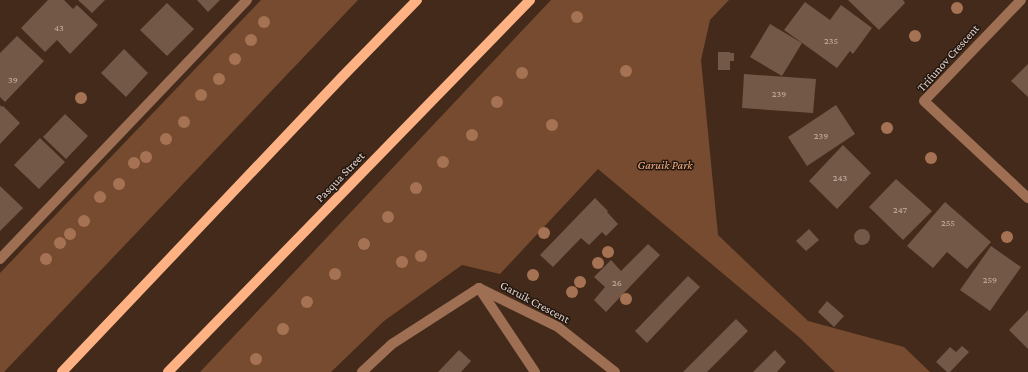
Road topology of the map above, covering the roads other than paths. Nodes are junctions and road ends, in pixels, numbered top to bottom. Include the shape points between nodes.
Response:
1 (247, 0) edge
2 (417, 0) edge
3 (530, 0) edge
4 (1021, 0) edge
5 (1028, 198) edge
6 (0, 259) edge
7 (479, 288) junction
8 (62, 372) edge
9 (168, 372) edge
10 (362, 372) edge
11 (535, 372) edge
12 (615, 372) edge

1 - 6 street
2 - 8 main road
3 - 9 main road, Pasqua Street
4 - 5 street, Trifunov Crescent via 924,101
7 - 10 street via 392,344
7 - 11 street, Garuik Crescent
7 - 12 street, Garuik Crescent via 558,327

